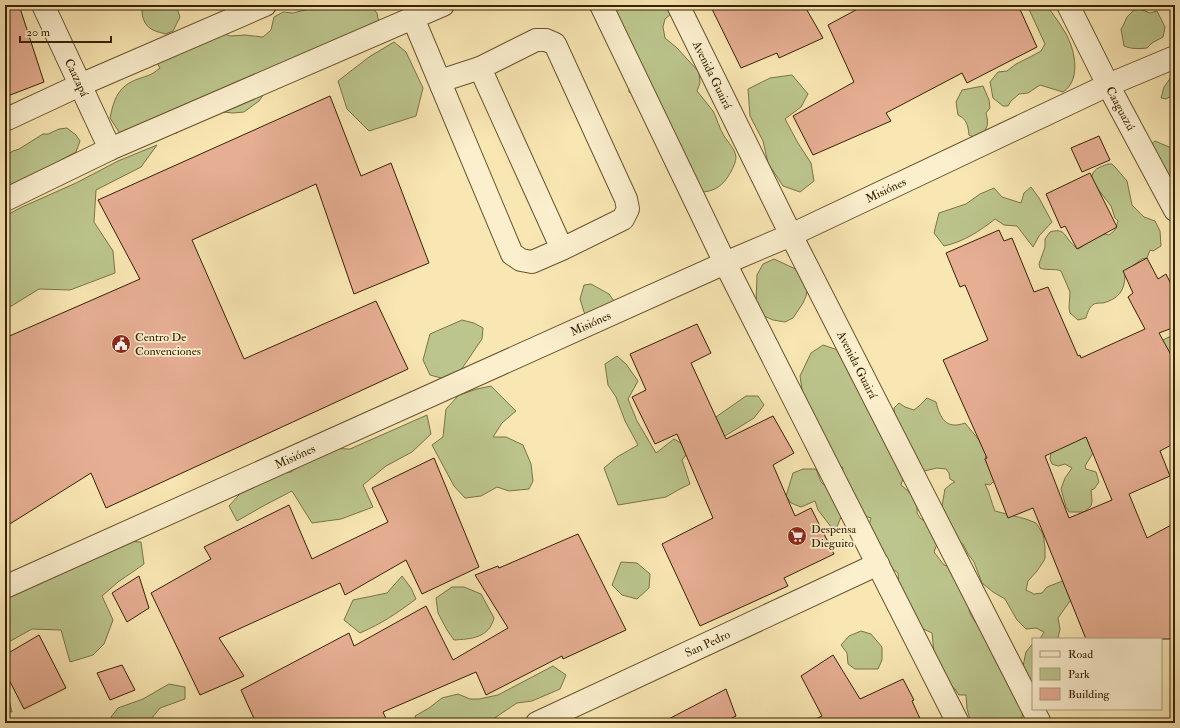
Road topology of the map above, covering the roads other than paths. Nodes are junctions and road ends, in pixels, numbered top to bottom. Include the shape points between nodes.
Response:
1 (42, 5) edge
2 (265, 5) edge
3 (443, 5) edge
4 (601, 5) edge
5 (678, 5) edge
6 (1068, 5) edge
7 (413, 18) junction
8 (1175, 57) edge
9 (480, 68) junction
10 (440, 81) junction
11 (80, 85) junction
12 (1108, 85) junction
13 (5, 120) edge
14 (110, 149) junction
15 (5, 200) edge
16 (1175, 210) edge
17 (791, 235) junction
18 (562, 249) junction
19 (725, 263) junction
20 (878, 564) junction
21 (5, 587) edge
22 (1032, 707) edge
23 (1033, 710) edge
24 (537, 723) edge
25 (958, 723) edge
26 (1040, 723) edge

1 - 11 street, Caazapá
2 - 11 street
3 - 7 street
4 - 19 street
5 - 17 street, Avenida Guairá
6 - 12 street, Caaguazú
7 - 10 street
7 - 14 street
8 - 12 street, Misiónes
9 - 10 street
9 - 18 street
9 - 18 street via 536,40 546,40 555,44 626,198 628,209 623,219
10 - 18 street via 512,254 532,262
11 - 13 street
11 - 14 street, Caazapá
12 - 16 street, Caaguazú
12 - 17 street, Misiónes
14 - 15 street
17 - 19 street, Misiónes
17 - 22 street, Avenida Guairá
19 - 20 street
19 - 21 street, Misiónes
20 - 24 street, San Pedro
20 - 25 street
23 - 26 street, Avenida Guairá

